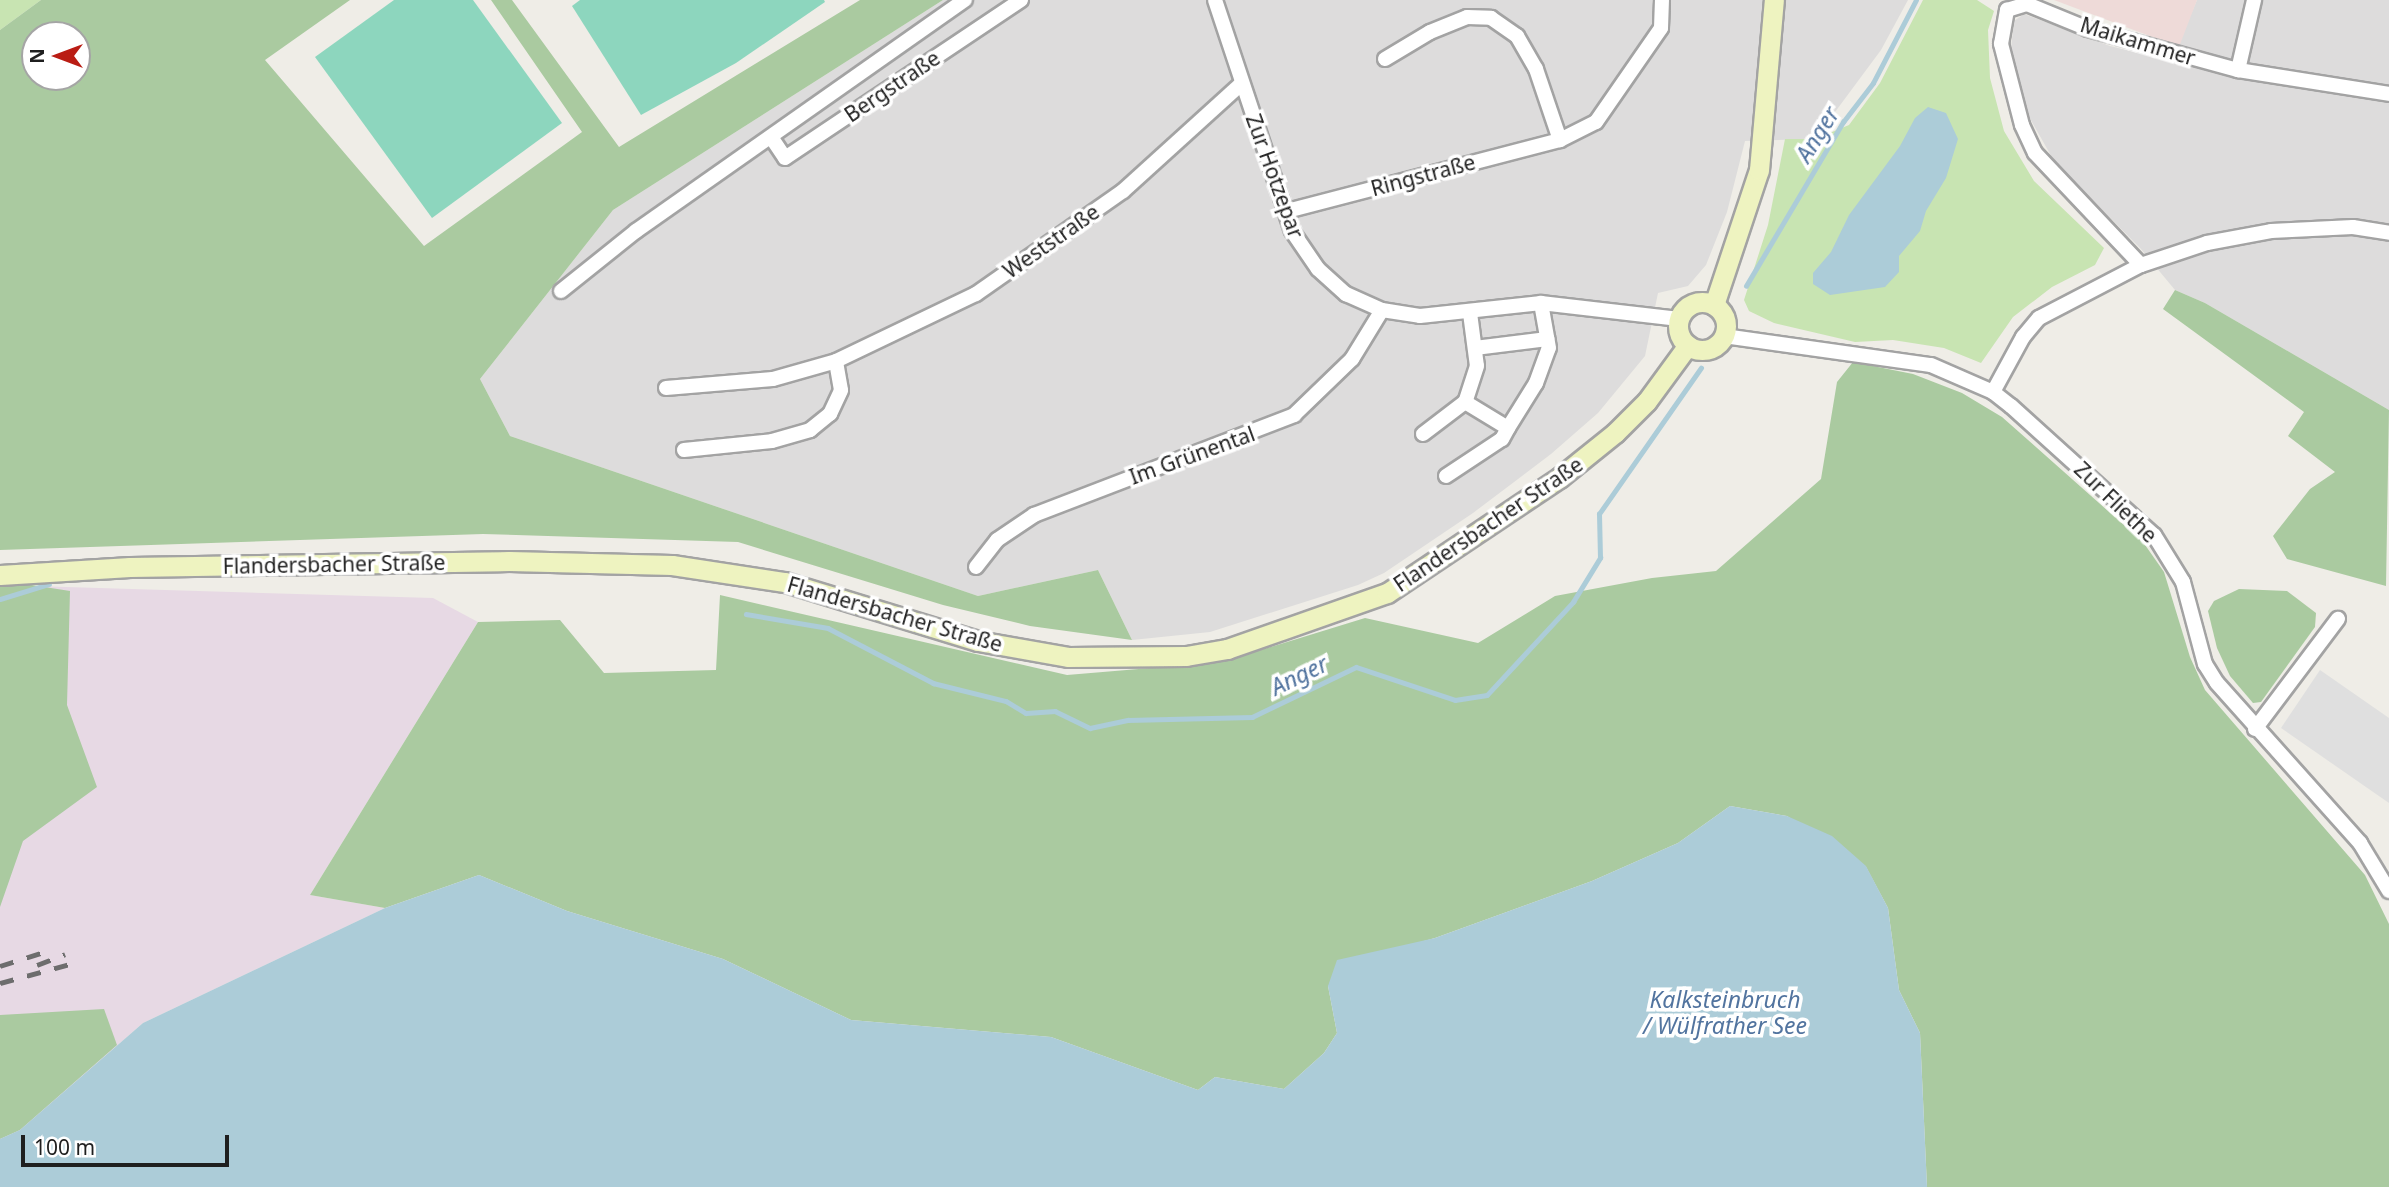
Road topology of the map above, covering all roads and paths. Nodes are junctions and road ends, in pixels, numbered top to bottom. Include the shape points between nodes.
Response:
1 (965, 0) edge
2 (1021, 0) edge
3 (1215, 0) edge
4 (1662, 0) edge
5 (1774, 0) edge
6 (2254, 0) edge
7 (1385, 60) dead end
8 (2238, 70) junction
9 (1241, 84) junction
10 (2389, 94) edge
11 (771, 137) junction
12 (1560, 140) junction
13 (1287, 211) junction
14 (2389, 233) edge
15 (2141, 265) junction
16 (561, 291) dead end
17 (1541, 303) junction
18 (1714, 305) junction
19 (1382, 310) junction
20 (1470, 313) junction
21 (1679, 318) junction
22 (1724, 336) junction
23 (1547, 338) junction
24 (1688, 345) junction
25 (1475, 348) junction
26 (836, 361) junction
27 (666, 388) dead end
28 (1993, 392) junction
29 (1465, 402) junction
30 (1508, 428) junction
31 (1423, 434) dead end
32 (684, 450) dead end
33 (1446, 476) dead end
34 (976, 568) dead end
35 (0, 575) edge
36 (2338, 619) dead end
37 (2255, 729) junction
38 (2389, 891) edge

1 - 11 street, Bergstraße
2 - 11 street, Bergstraße via 785,158
3 - 9 street, Zur Hotzepar
4 - 12 street, Ringstraße via 1661,28 1612,104 1596,122
5 - 18 street via 1759,170
6 - 8 street
7 - 12 street via 1430,32 1467,17 1491,18 1517,36 1536,69
8 - 10 street, Maikammer
8 - 15 street, Maikammer via 2088,29 2039,8 2012,6 2001,29 2022,125 2035,153
9 - 13 street, Zur Hotzepar
9 - 26 street, Weststraße via 1124,191 976,293
11 - 16 street, Bergstraße via 636,231
12 - 13 street, Ringstraße
13 - 19 street, Zur Hotzepar via 1292,232 1318,269 1346,294
14 - 15 street via 2353,227 2271,232 2207,243
15 - 28 street via 2039,318 2023,337
17 - 20 street, Zur Hotzepar
17 - 21 street, Zur Hotzepar
17 - 23 street
18 - 21 street via 1693,303
18 - 22 street via 1724,315
19 - 20 street, Zur Hotzepar via 1420,316
19 - 34 street, Im Grünental via 1345,367 1294,415 1034,515 997,540
20 - 25 street
21 - 24 street via 1678,331
22 - 24 street via 1709,349
22 - 28 street, Zur Fliethe via 1800,350 1910,360
23 - 25 street
23 - 30 street via 1549,348 1536,383
24 - 35 street, Flandersbacher Straße via 1647,401 1606,441 1559,478 1387,593 1227,649 1186,656 1068,657 978,641 786,582 672,565 509,561 130,567
25 - 29 street via 1477,366
26 - 27 street, Weststraße via 773,379
26 - 32 street via 841,390 830,414 810,430 772,441
28 - 37 street, Zur Fliethe via 2154,535 2183,582 2205,664
29 - 30 street
29 - 31 street
30 - 33 street via 1502,439
36 - 37 street
37 - 38 street, Zur Fliethe via 2360,843

